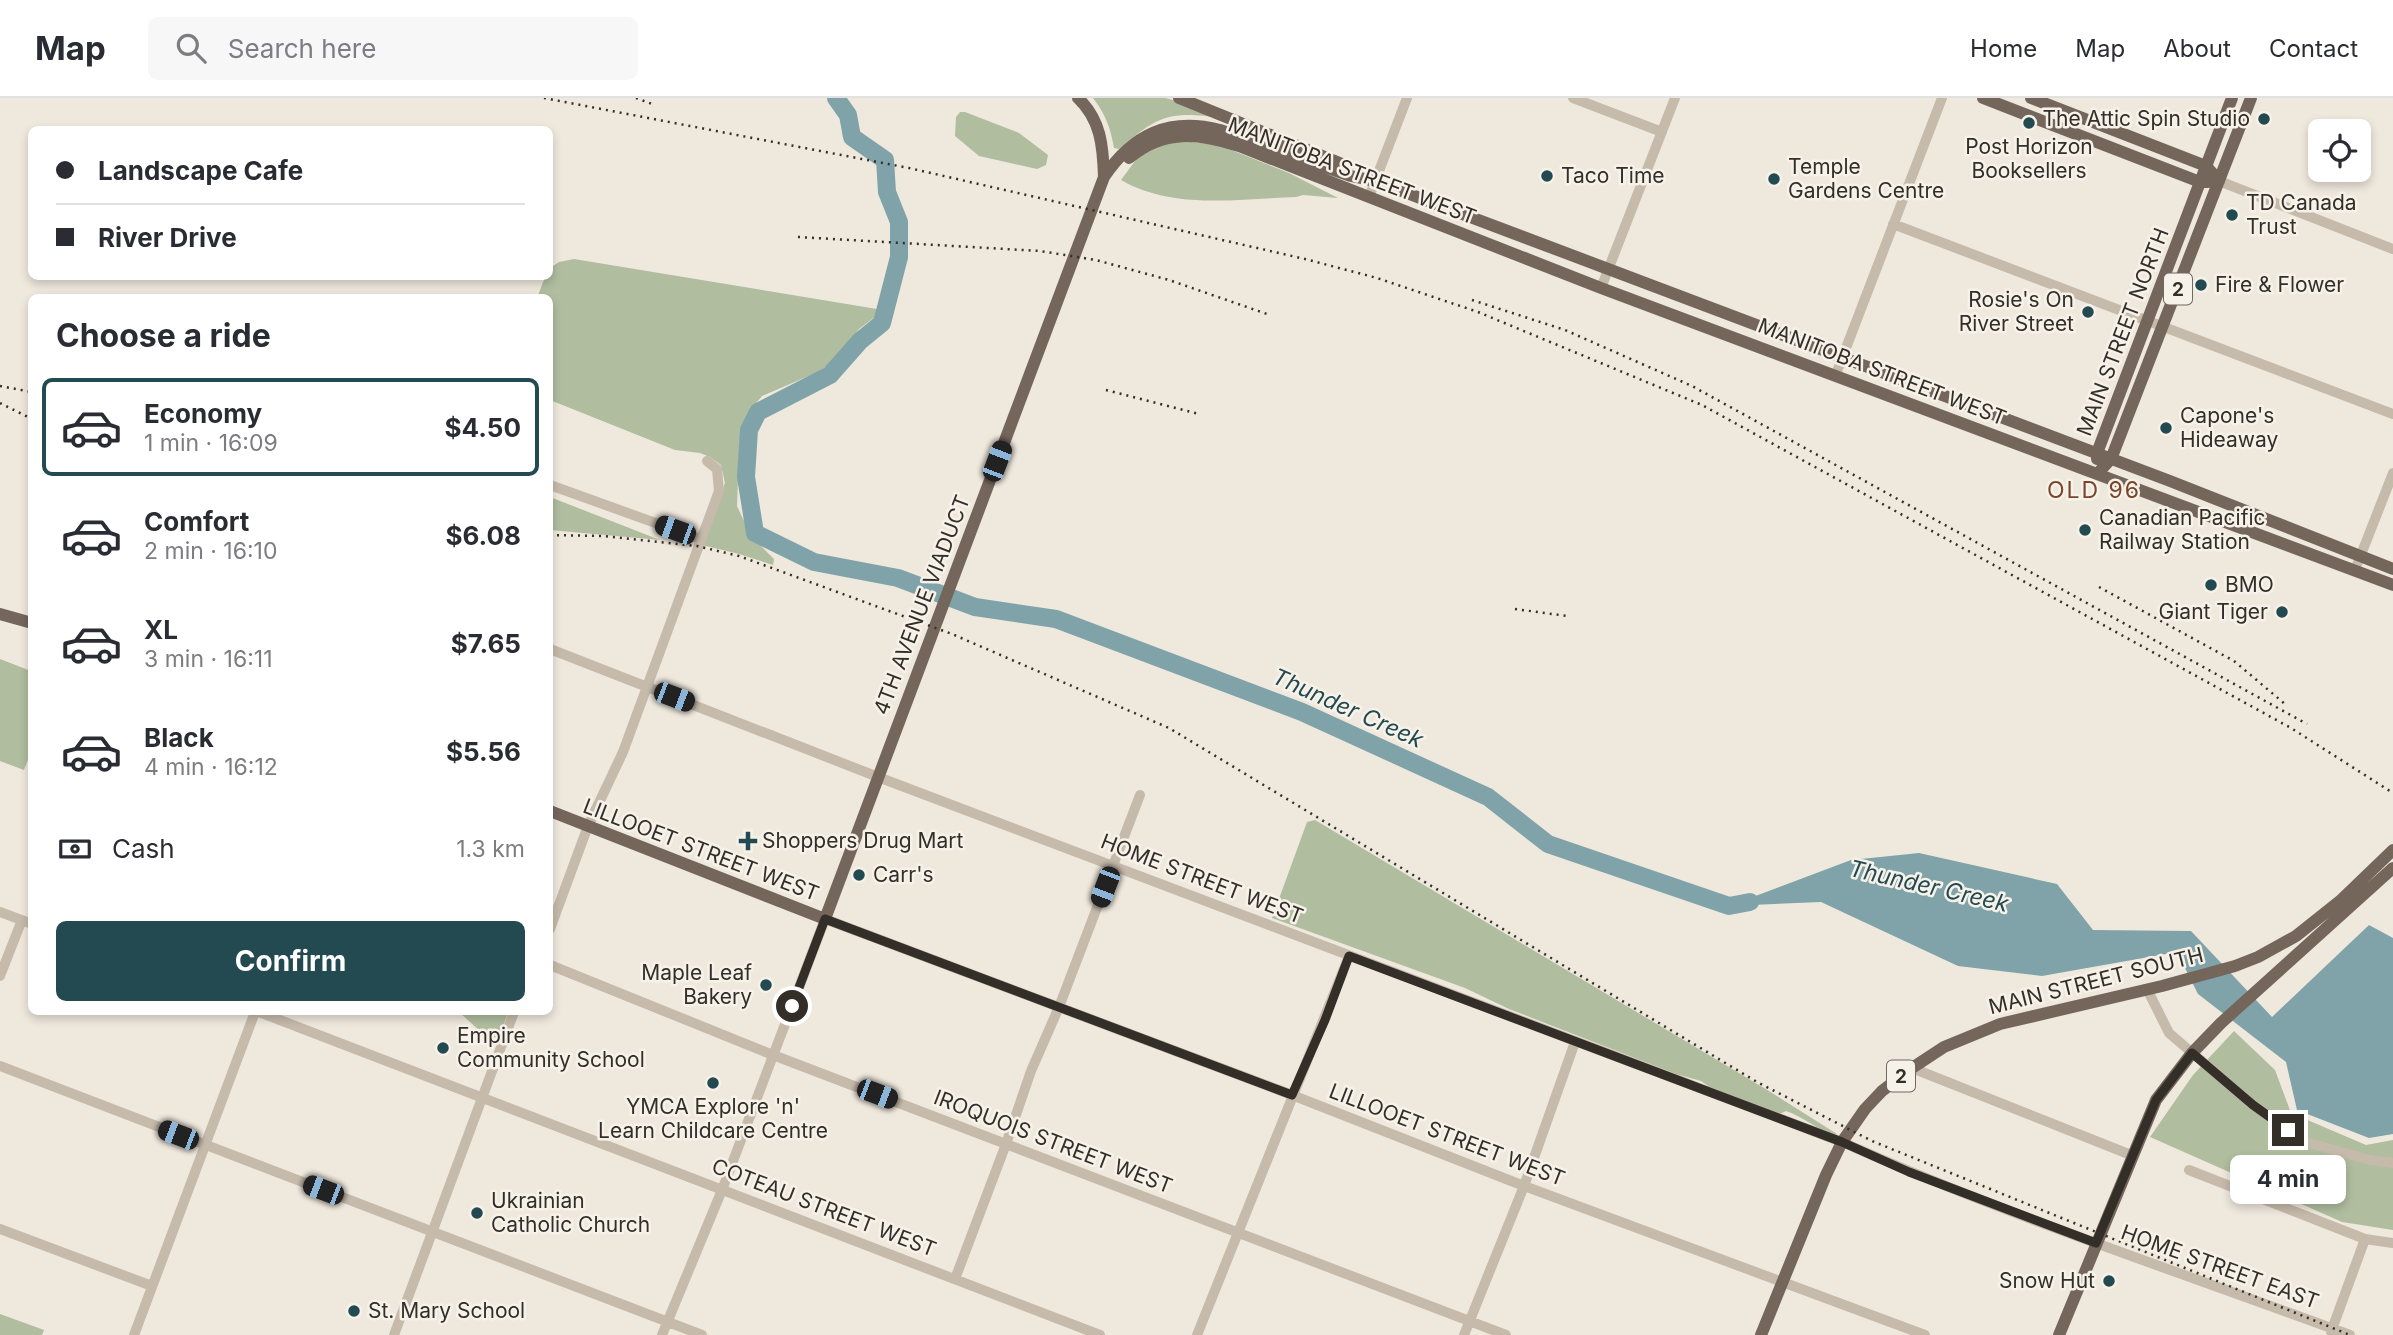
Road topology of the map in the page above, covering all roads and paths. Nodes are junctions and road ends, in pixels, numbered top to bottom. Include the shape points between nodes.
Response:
1 (1078, 98) edge
2 (1179, 98) edge
3 (1407, 98) edge
4 (1573, 98) edge
5 (1675, 98) edge
6 (1942, 98) edge
7 (1983, 98) edge
8 (2031, 98) edge
9 (2232, 98) edge
10 (2251, 98) edge
11 (1661, 132) junction
12 (2206, 166) junction
13 (1102, 181) junction
14 (1375, 181) junction
15 (2219, 181) junction
16 (2200, 182) junction
17 (1369, 197) junction
18 (1893, 224) junction
19 (2393, 249) edge
20 (1609, 269) junction
21 (1601, 288) junction
22 (2148, 321) junction
23 (2164, 327) junction
24 (1842, 357) junction
25 (1836, 374) junction
26 (2393, 414) edge
27 (2097, 453) junction
28 (2111, 459) junction
29 (707, 461) dead end
30 (2393, 473) edge
31 (2097, 474) junction
32 (553, 486) edge
33 (700, 539) junction
34 (2361, 556) junction
35 (2393, 569) edge
36 (2355, 570) junction
37 (2393, 585) edge
38 (0, 614) edge
39 (28, 622) edge
40 (553, 650) edge
41 (649, 687) junction
42 (878, 776) junction
43 (1140, 795) dead end
44 (553, 812) edge
45 (588, 826) junction
46 (2393, 850) edge
47 (1113, 866) junction
48 (2393, 868) edge
49 (0, 912) edge
50 (825, 919) junction
51 (553, 921) edge
52 (27, 922) edge
53 (1349, 956) junction
54 (553, 966) edge
55 (0, 976) edge
56 (2147, 989) junction
57 (1059, 1007) junction
58 (256, 1015) edge
59 (265, 1015) edge
60 (513, 1015) edge
61 (1575, 1042) junction
62 (2192, 1053) junction
63 (773, 1055) junction
64 (0, 1066) edge
65 (1912, 1068) junction
66 (1292, 1095) junction
67 (484, 1097) junction
68 (1842, 1142) junction
69 (1006, 1144) junction
70 (204, 1145) junction
71 (2132, 1155) junction
72 (2393, 1163) edge
73 (2189, 1170) dead end
74 (1524, 1186) junction
75 (722, 1190) junction
76 (0, 1228) edge
77 (434, 1233) junction
78 (1237, 1233) junction
79 (2365, 1239) junction
80 (2096, 1243) junction
81 (2393, 1243) edge
82 (955, 1279) junction
83 (1781, 1283) junction
84 (152, 1286) junction
85 (1469, 1321) junction
86 (667, 1322) junction
87 (1068, 1322) junction
88 (2331, 1332) edge
89 (134, 1335) edge
90 (394, 1335) edge
91 (662, 1335) edge
92 (702, 1335) edge
93 (1063, 1335) edge
94 (1100, 1335) edge
95 (1197, 1335) edge
96 (1464, 1335) edge
97 (1506, 1335) edge
98 (1761, 1335) edge
99 (1926, 1335) edge
100 (2059, 1335) edge
101 (2350, 1335) edge

1 - 13 main road via 1099,129
2 - 14 main road
3 - 14 street
4 - 11 street
5 - 11 street
6 - 18 street
7 - 16 main road
8 - 12 main road
9 - 12 main road, MAIN STREET NORTH / 2
10 - 15 main road, MAIN STREET NORTH / 2
11 - 20 street
12 - 15 main road
12 - 16 main road, MAIN STREET NORTH / 2
13 - 14 main road, MANITOBA STREET WEST via 1138,141 1159,130 1188,125 1252,140
13 - 17 main road, MANITOBA STREET WEST via 1149,144 1167,137 1191,136 1239,146
13 - 42 main road, 4TH AVENUE VIADUCT
14 - 17 street
14 - 20 main road, MANITOBA STREET WEST
15 - 16 main road
15 - 19 street
15 - 23 main road, MAIN STREET NORTH / 2
16 - 22 main road, MAIN STREET NORTH / 2
17 - 21 main road, MANITOBA STREET WEST
18 - 22 street
18 - 24 street
20 - 21 street
20 - 24 main road, MANITOBA STREET WEST
21 - 25 main road, MANITOBA STREET WEST
22 - 23 street
22 - 27 main road, MAIN STREET NORTH / 2
23 - 26 street
23 - 28 main road, MAIN STREET NORTH / 2
24 - 25 street
24 - 27 main road, MANITOBA STREET WEST
25 - 31 main road, MANITOBA STREET WEST
27 - 28 main road, MANITOBA STREET WEST
27 - 31 main road, MAIN STREET NORTH / 2
28 - 31 main road, MAIN STREET NORTH / 2
28 - 34 main road, MANITOBA STREET WEST
29 - 33 street via 717,469 719,491
30 - 34 street
31 - 36 main road, MANITOBA STREET WEST
32 - 33 street
33 - 41 street
34 - 35 main road, MANITOBA STREET WEST
34 - 36 street
36 - 37 main road, MANITOBA STREET WEST
38 - 39 main road
40 - 41 street, HOME STREET WEST
41 - 42 street, HOME STREET WEST
41 - 45 street
42 - 47 street, HOME STREET WEST
42 - 50 main road, 4TH AVENUE VIADUCT
43 - 47 street
44 - 45 main road, LILLOOET STREET WEST
45 - 50 main road, LILLOOET STREET WEST
45 - 51 street
46 - 56 main road, MAIN STREET SOUTH / 2 via 2296,936 2235,966
47 - 53 street, HOME STREET WEST
47 - 57 street
48 - 62 main road
49 - 52 street
50 - 57 street, LILLOOET STREET WEST
50 - 63 street
52 - 55 street
53 - 61 street, HOME STREET WEST
53 - 66 street
54 - 63 street, IROQUOIS STREET WEST
56 - 62 street via 2169,1033
56 - 65 main road, MAIN STREET SOUTH / 2 via 2000,1024 1944,1047
57 - 66 street, LILLOOET STREET WEST
57 - 69 street
58 - 70 street
59 - 67 street, COTEAU STREET WEST
60 - 67 street
61 - 68 street, HOME STREET WEST
61 - 74 street
62 - 71 main road via 2156,1100
62 - 72 street via 2306,1142
63 - 69 street, IROQUOIS STREET WEST
63 - 75 street
64 - 70 street
65 - 68 main road, MAIN STREET SOUTH / 2 via 1882,1091
65 - 71 street
66 - 74 street, LILLOOET STREET WEST
66 - 78 street
67 - 75 street, COTEAU STREET WEST
67 - 77 street
68 - 80 street, HOME STREET EAST
68 - 83 main road, MAIN STREET SOUTH / 2
69 - 78 street, IROQUOIS STREET WEST
69 - 82 street
70 - 77 street
70 - 84 street
71 - 80 main road
73 - 79 street
74 - 83 street, LILLOOET STREET WEST
74 - 85 street
75 - 82 street, COTEAU STREET WEST
75 - 86 street
76 - 84 street
77 - 86 street
77 - 90 street
78 - 85 street, IROQUOIS STREET WEST
78 - 95 street
79 - 81 street
79 - 88 street
80 - 88 street, HOME STREET EAST
80 - 100 main road
82 - 87 street, COTEAU STREET WEST
83 - 98 main road, MAIN STREET SOUTH / 2
83 - 99 street, LILLOOET STREET WEST
84 - 89 street
85 - 96 street
85 - 97 street, IROQUOIS STREET WEST
86 - 91 street
86 - 92 street
87 - 93 street
87 - 94 street, COTEAU STREET WEST
88 - 101 street, HOME STREET EAST

